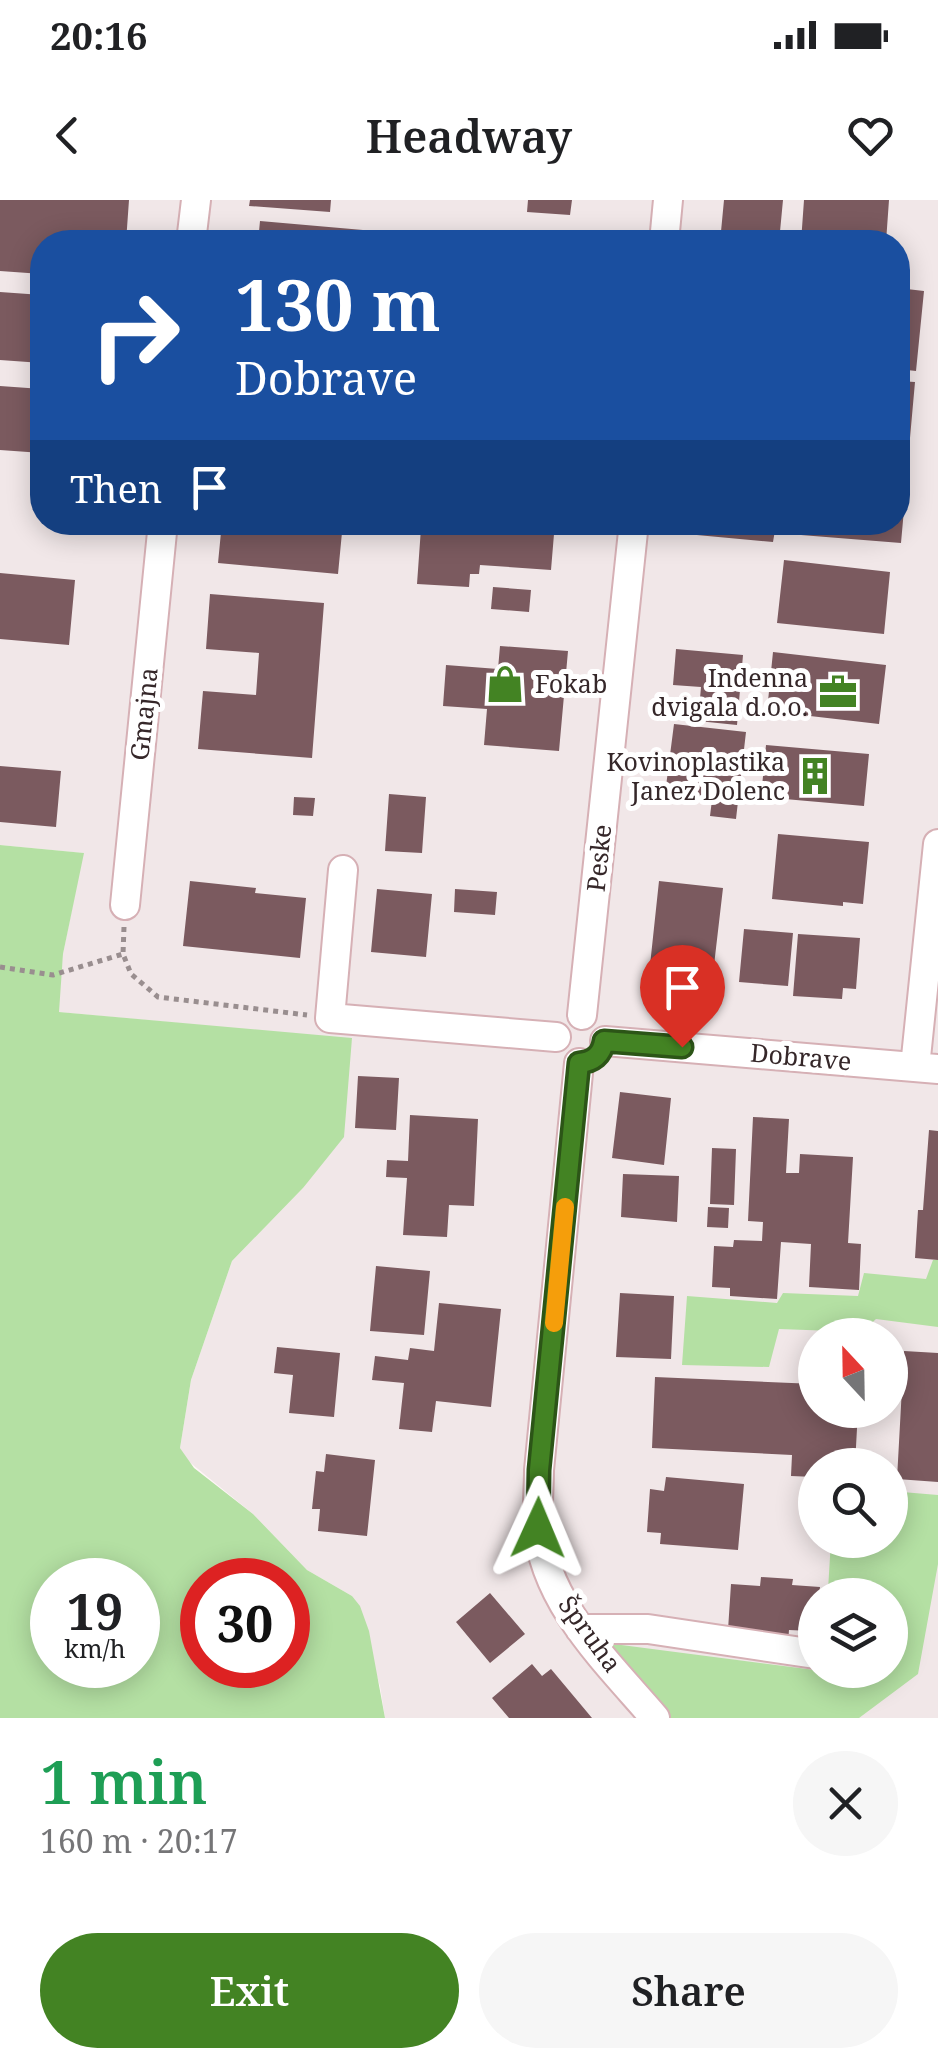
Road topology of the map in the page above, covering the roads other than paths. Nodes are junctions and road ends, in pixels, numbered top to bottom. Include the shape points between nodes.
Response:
1 (196, 200) edge
2 (668, 200) edge
3 (193, 230) edge
4 (665, 230) edge
5 (163, 535) edge
6 (633, 535) edge
7 (938, 844) edge
8 (343, 870) dead end
9 (125, 906) road end
10 (582, 1015) junction
11 (556, 1037) junction
12 (604, 1041) junction
13 (579, 1063) junction
14 (926, 1068) edge
15 (580, 1630) junction
16 (798, 1651) edge
17 (655, 1718) edge

1 - 3 street
2 - 4 street
5 - 9 street, Gmajna
6 - 10 street, Peske
7 - 14 street
8 - 11 street via 330,1018
10 - 11 street via 568,1018
10 - 12 street via 596,1020
11 - 13 street via 560,1052
12 - 13 street via 594,1060
12 - 14 street, Dobrave
13 - 15 street, Špruha via 538,1528 552,1580
15 - 16 street via 648,1629
15 - 17 street, Špruha

